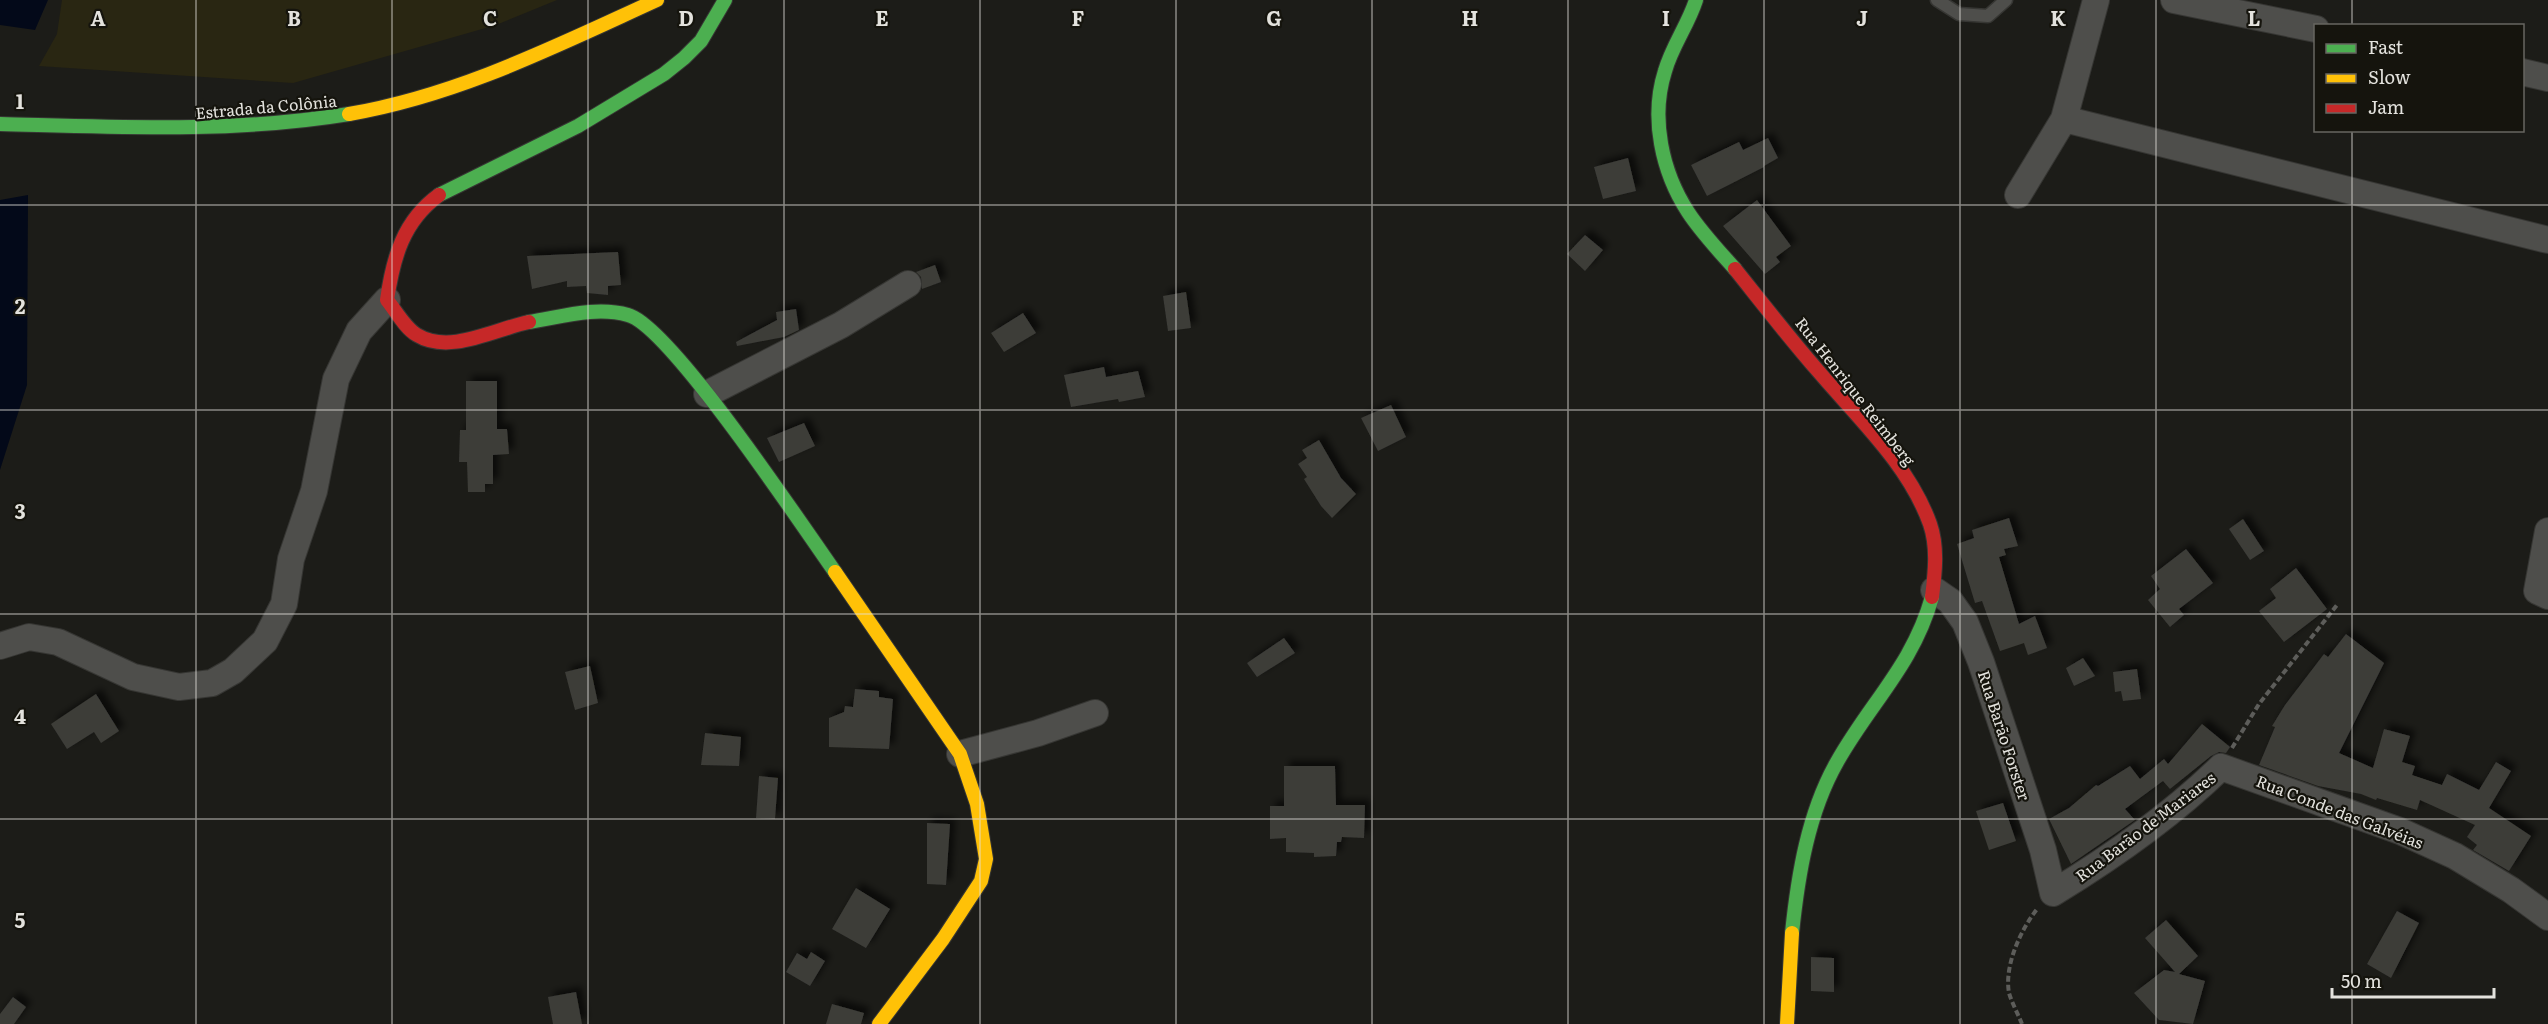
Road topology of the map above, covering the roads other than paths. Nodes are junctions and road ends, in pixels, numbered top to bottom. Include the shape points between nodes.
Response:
1 (657, 0) edge
2 (725, 0) edge
3 (1696, 0) edge
4 (1937, 0) edge
5 (2006, 0) edge
6 (2096, 0) edge
7 (2174, 0) edge
8 (2314, 29) edge
9 (2524, 72) edge
10 (2548, 78) edge
11 (2064, 119) junction
12 (0, 124) edge
13 (2018, 195) dead end
14 (2548, 240) edge
15 (908, 284) dead end
16 (387, 300) junction
17 (707, 394) junction
18 (2548, 531) edge
19 (1934, 590) junction
20 (2548, 596) edge
21 (0, 646) edge
22 (1095, 713) dead end
23 (960, 754) junction
24 (2221, 767) joint
25 (2053, 893) joint
26 (2548, 917) edge
27 (879, 1024) edge
28 (1787, 1024) edge

1 - 12 street, Estrada da Colônia via 489,76 396,106 307,122 189,129
2 - 16 street via 716,22 680,63 664,74 572,130 457,184 434,199 417,215 396,249
3 - 19 street, Rua Henrique Reimberg via 1669,57 1659,91 1658,114 1668,173 1689,214 1876,438 1915,495 1930,524
4 - 5 lane via 1959,14 1988,16
6 - 11 street
7 - 8 street
9 - 10 street
11 - 13 street
11 - 14 street
15 - 17 street via 841,325
16 - 17 street via 415,334 430,341 475,337 557,315 628,315 658,336
16 - 21 street via 359,331 336,379 314,491 291,559 284,604 265,641 233,671 212,683 179,687 133,677 58,642 29,637
17 - 23 street via 878,632
18 - 20 street via 2537,591
19 - 25 street, Rua Barão Forster via 1950,601 1965,622 1981,662 2043,850
19 - 28 street, Rua Henrique Reimberg via 1916,644 1839,759 1816,812 1794,906
22 - 23 street
23 - 27 street via 979,814 984,871 943,939
24 - 25 street, Rua Barão de Mariares via 2121,848
24 - 26 street, Rua Conde das Galvéias via 2400,831 2455,856

